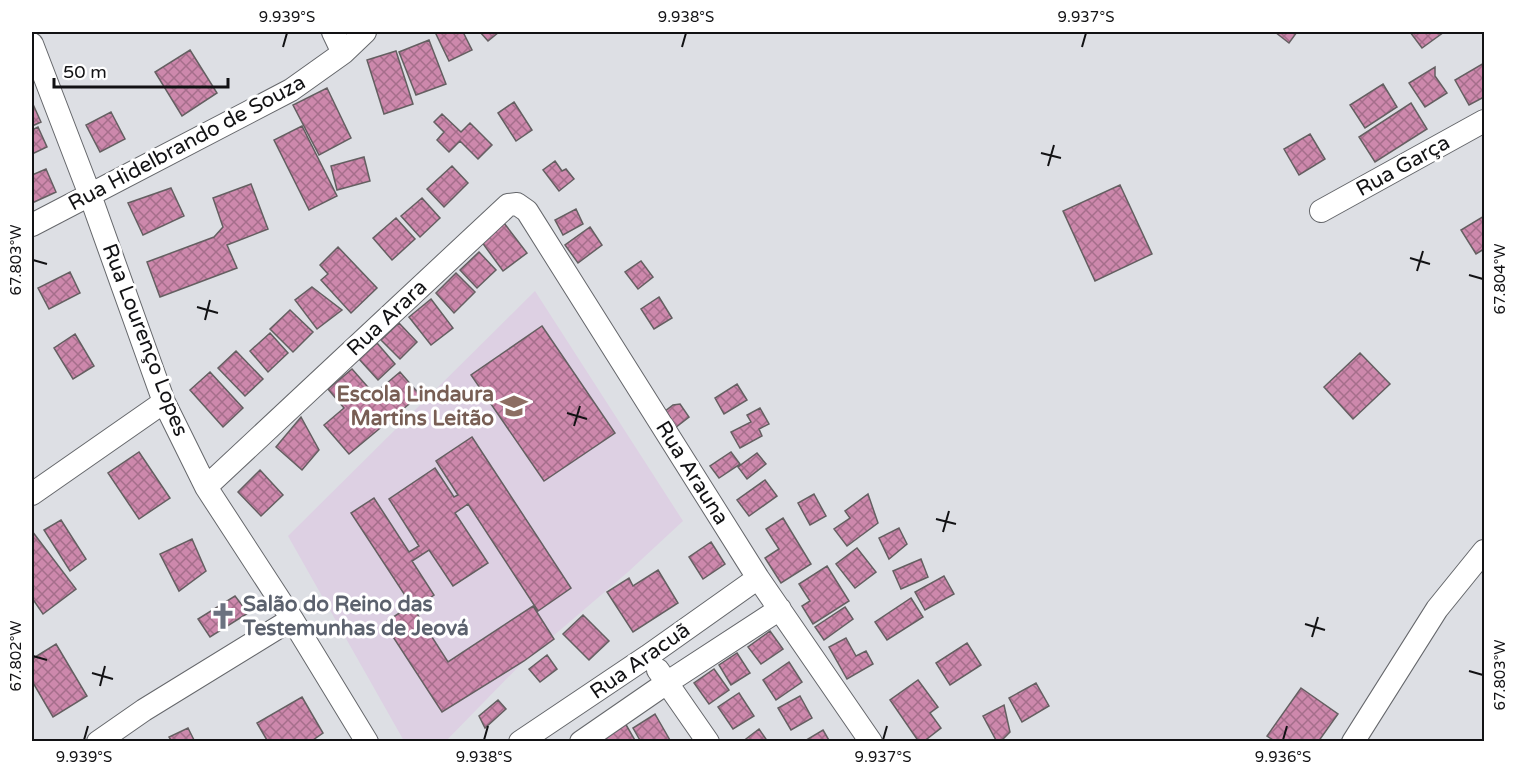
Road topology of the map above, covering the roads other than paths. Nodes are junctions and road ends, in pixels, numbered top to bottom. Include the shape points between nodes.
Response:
1 (333, 32) edge
2 (365, 32) edge
3 (32, 44) edge
4 (343, 53) junction
5 (1485, 120) edge
6 (90, 195) junction
7 (517, 204) joint
8 (1321, 211) dead end
9 (32, 225) edge
10 (164, 402) junction
11 (206, 487) junction
12 (32, 494) edge
13 (1485, 551) edge
14 (758, 578) junction
15 (780, 609) junction
16 (292, 619) junction
17 (648, 656) junction
18 (668, 682) junction
19 (534, 738) edge
20 (98, 741) edge
21 (367, 741) edge
22 (581, 741) edge
23 (708, 741) edge
24 (871, 741) edge
25 (1353, 741) edge

1 - 4 street
2 - 4 street, Rua Hidelbrando de Souza
3 - 6 street, Rua Lourenço Lopes
4 - 6 street, Rua Hidelbrando de Souza via 291,90
5 - 8 street, Rua Garça
6 - 9 street, Rua Hidelbrando de Souza
6 - 10 street, Rua Lourenço Lopes
7 - 11 street, Rua Arara via 508,205
7 - 14 street, Rua Arauna via 527,211
10 - 11 street, Rua Lourenço Lopes
10 - 12 street
11 - 16 street, Rua Lourenço Lopes
13 - 25 street via 1437,609
14 - 15 street, Rua Arauna
14 - 17 street, Rua Aracuã
15 - 18 street, Rua Aracuã
15 - 24 street, Rua Arauna
16 - 20 street
16 - 21 street, Rua Lourenço Lopes
17 - 18 street
17 - 19 street, Rua Aracuã
18 - 22 street, Rua Aracuã
18 - 23 street

